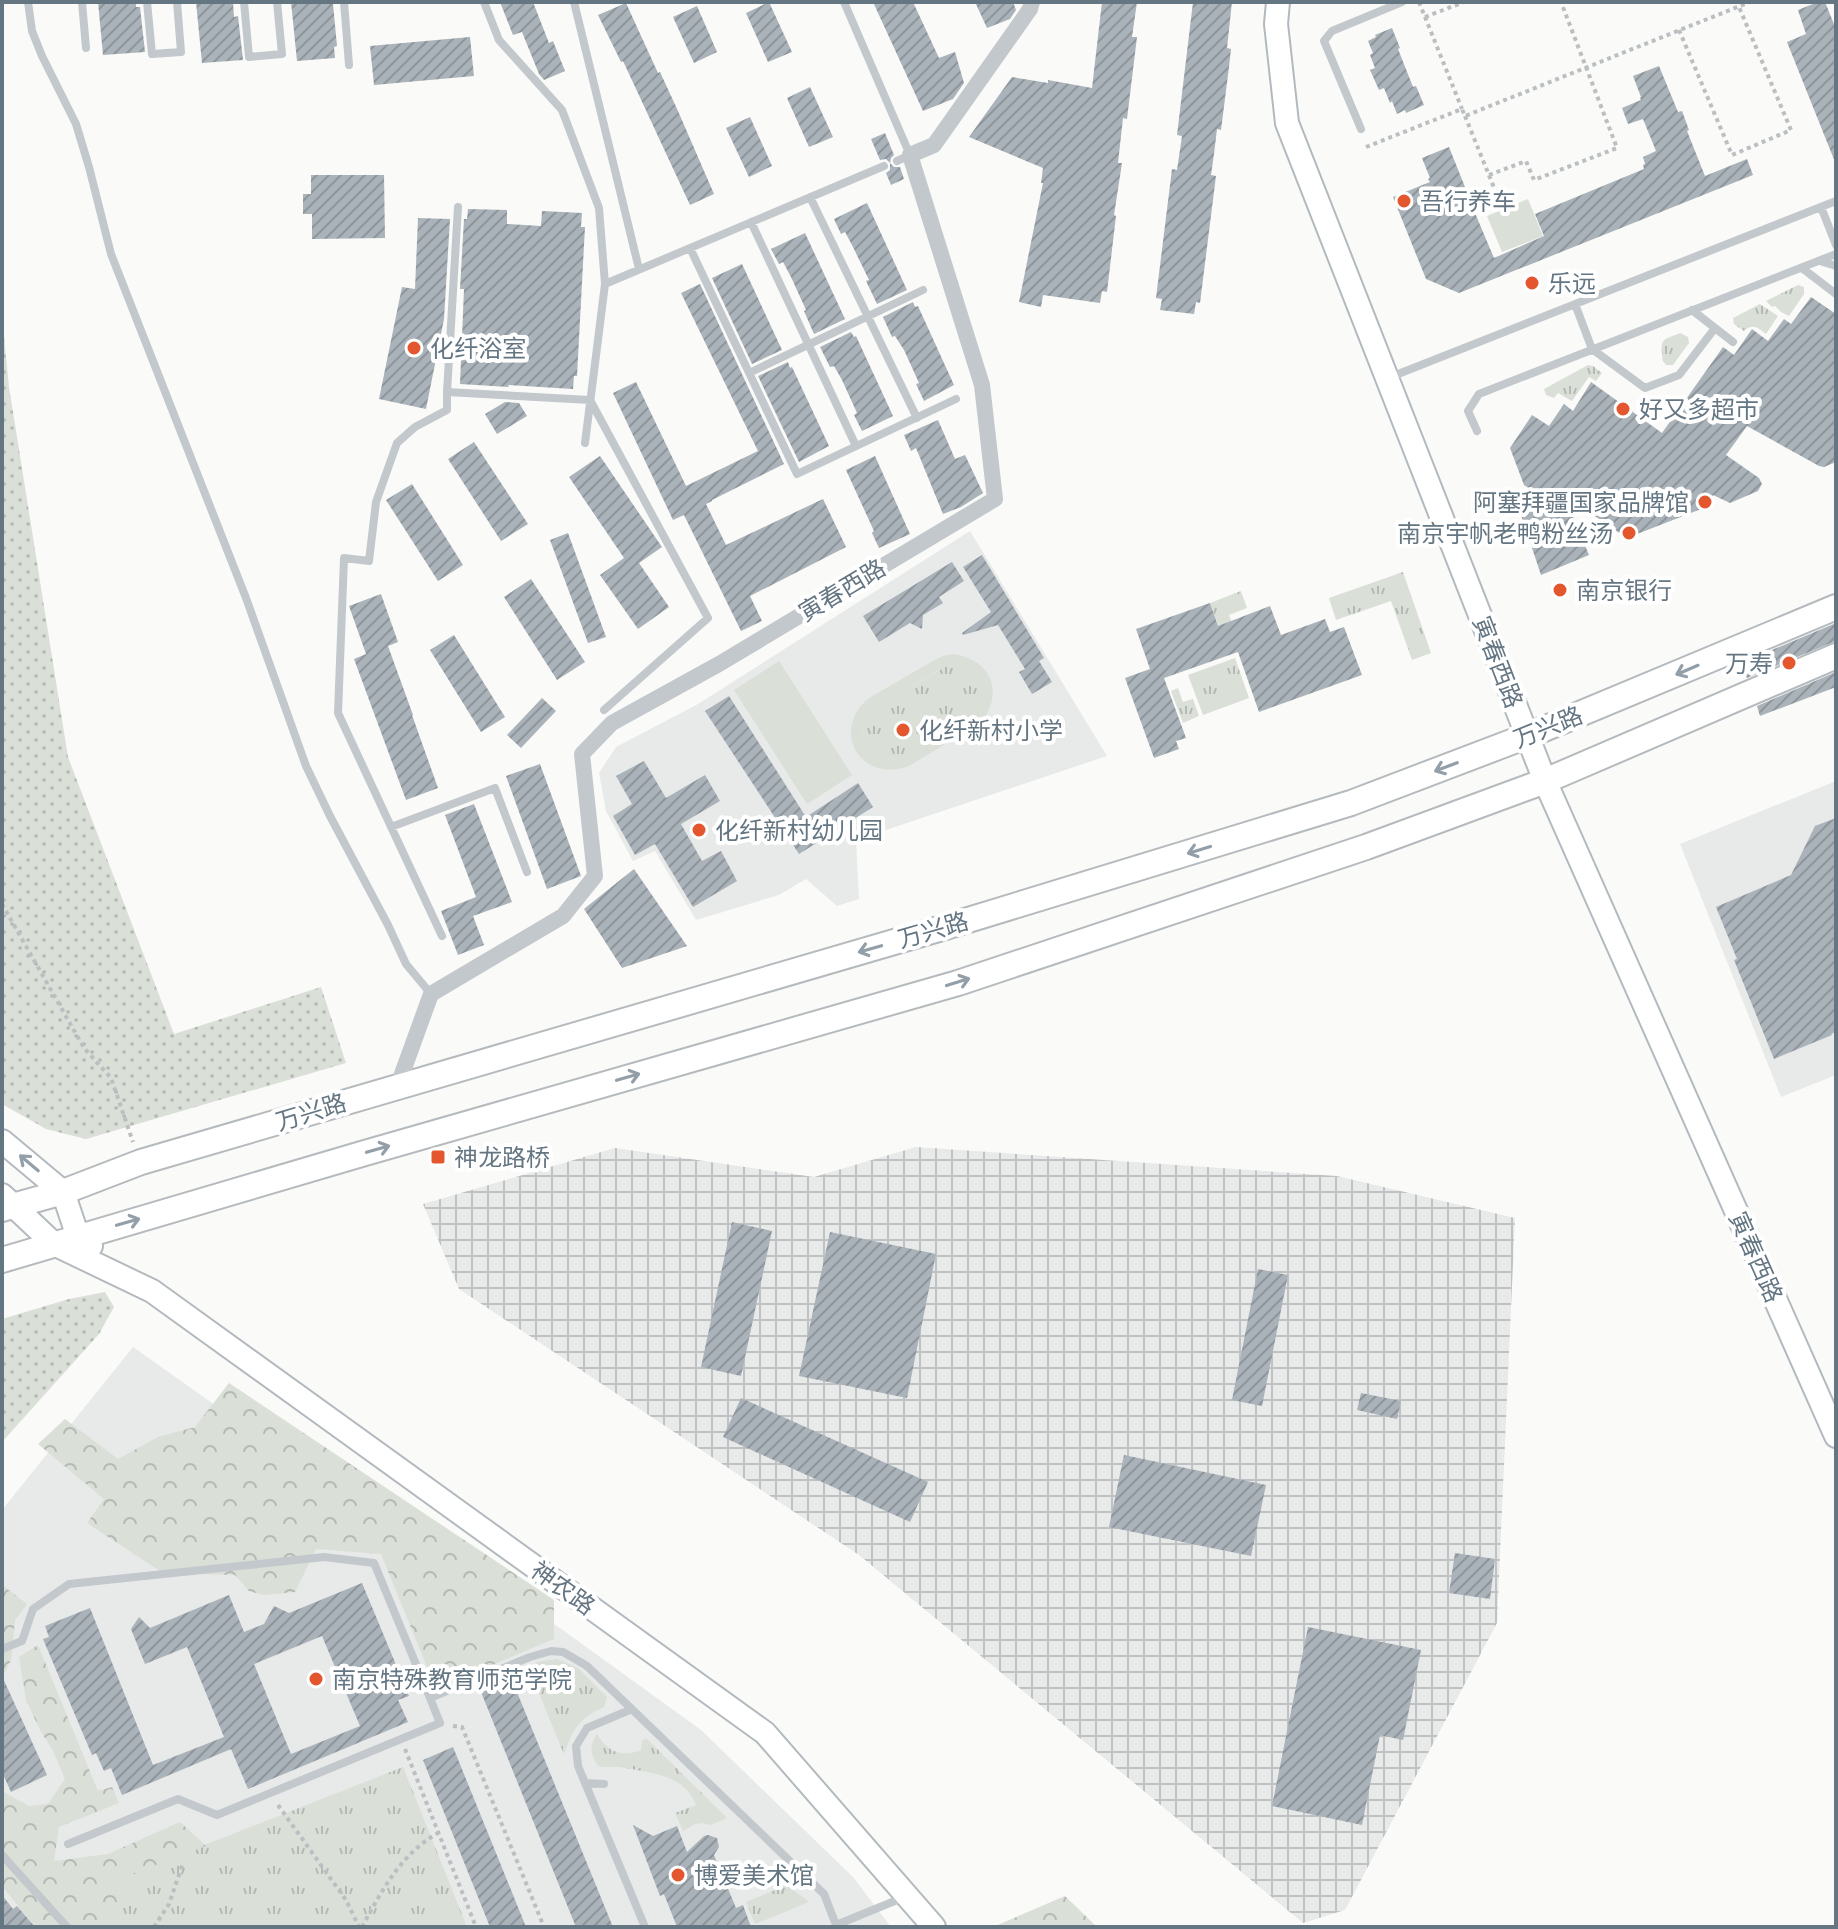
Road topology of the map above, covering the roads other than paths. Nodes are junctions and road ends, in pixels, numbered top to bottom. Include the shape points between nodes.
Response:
1 (28, 2) edge
2 (82, 2) edge
3 (147, 2) edge
4 (177, 2) edge
5 (244, 2) edge
6 (277, 2) edge
7 (344, 2) edge
8 (484, 2) edge
9 (574, 2) edge
10 (844, 2) edge
11 (1032, 2) edge
12 (1278, 2) edge
13 (1402, 2) edge
14 (86, 48) dead end
15 (349, 65) dead end
16 (1361, 129) dead end
17 (904, 158) junction
18 (884, 166) dead end
19 (810, 197) junction
20 (1836, 201) edge
21 (458, 207) dead end
22 (1821, 207) junction
23 (751, 222) junction
24 (1836, 245) edge
25 (690, 248) junction
26 (1836, 254) edge
27 (1820, 261) junction
28 (1836, 266) edge
29 (1802, 268) junction
30 (639, 269) junction
31 (605, 284) junction
32 (923, 290) dead end
33 (1836, 294) edge
34 (1575, 304) junction
35 (1692, 310) junction
36 (868, 316) junction
37 (1715, 328) junction
38 (1733, 342) dead end
39 (808, 345) junction
40 (1592, 349) junction
41 (749, 373) junction
42 (1387, 378) junction
43 (447, 392) junction
44 (956, 399) dead end
45 (590, 400) junction
46 (917, 418) junction
47 (1477, 431) dead end
48 (585, 443) dead end
49 (856, 446) junction
50 (1836, 607) edge
51 (1836, 656) edge
52 (604, 710) dead end
53 (1527, 736) junction
54 (1545, 781) junction
55 (391, 827) junction
56 (527, 872) dead end
57 (442, 936) dead end
58 (431, 994) junction
59 (398, 1085) junction
60 (2, 1141) edge
61 (63, 1192) junction
62 (6, 1203) edge
63 (78, 1237) junction
64 (54, 1244) junction
65 (2, 1260) edge
66 (152, 1291) junction
67 (1836, 1436) edge
68 (2, 1649) edge
69 (430, 1698) junction
70 (632, 1709) junction
71 (585, 1783) junction
72 (604, 1784) dead end
73 (68, 1844) dead end
74 (2, 1855) edge
75 (907, 1896) junction
76 (837, 1926) edge
77 (67, 1927) edge
78 (645, 1927) edge
79 (934, 1927) edge

1 - 58 lane via 32,31 76,124 111,254 306,766 406,964
2 - 14 lane
3 - 4 lane via 152,54 181,52
5 - 6 lane via 249,57 282,54
7 - 15 lane
8 - 31 lane via 499,40 562,110 599,208
9 - 30 lane
10 - 17 lane
11 - 17 street via 934,145
12 - 42 street, 寅春西路 via 1287,123
13 - 16 lane via 1332,31 1324,41
17 - 58 street, 寅春西路 via 982,385 995,499 612,723 582,754 595,876 563,916
18 - 19 lane
19 - 23 lane
19 - 36 lane
20 - 22 lane
21 - 43 lane
22 - 24 lane
22 - 34 lane
23 - 25 lane
23 - 39 lane
25 - 30 lane
25 - 41 lane
26 - 27 lane
27 - 28 lane
27 - 29 lane
29 - 33 lane
29 - 35 lane
30 - 31 lane
31 - 45 lane
32 - 36 lane
34 - 40 lane
34 - 42 lane
35 - 37 lane
35 - 40 lane
36 - 39 lane
36 - 46 lane
37 - 38 lane
37 - 40 lane via 1679,375 1645,388
39 - 41 lane
39 - 49 lane
40 - 47 lane via 1479,394 1468,411
41 - 49 lane via 797,474
42 - 53 street, 寅春西路
43 - 45 lane
43 - 55 lane via 447,410 397,443 376,502 369,561 344,558 338,713
44 - 46 lane
45 - 48 lane
45 - 52 lane via 708,618
46 - 49 lane
50 -> 53 main road, 万兴路
51 - 54 main road, 万兴路
53 - 54 street, 寅春西路
53 -> 59 main road, 万兴路 via 1351,803
63 -> 54 main road, 万兴路 via 958,983 1366,847
54 - 67 street, 寅春西路
55 - 56 lane via 495,788
55 - 57 lane
58 - 59 street
59 - 61 main road, 万兴路 via 141,1162
61 -> 60 street
61 - 62 main road, 万兴路
61 - 63 street
62 - 64 street, 神农路
63 - 64 main road, 万兴路
63 - 66 street, 神农路
64 - 65 main road, 万兴路
64 - 66 street, 神农路
66 - 75 street, 神农路 via 765,1733
68 - 69 lane via 22,1641 33,1609 69,1584 324,1557 374,1563
69 - 70 lane via 551,1651 587,1666
69 - 73 lane via 440,1723 217,1815 178,1799
70 - 71 lane via 587,1728 576,1746
70 - 76 lane via 824,1894
71 - 72 lane
71 - 78 lane
74 - 77 lane
75 - 76 lane
75 - 79 street, 神农路

